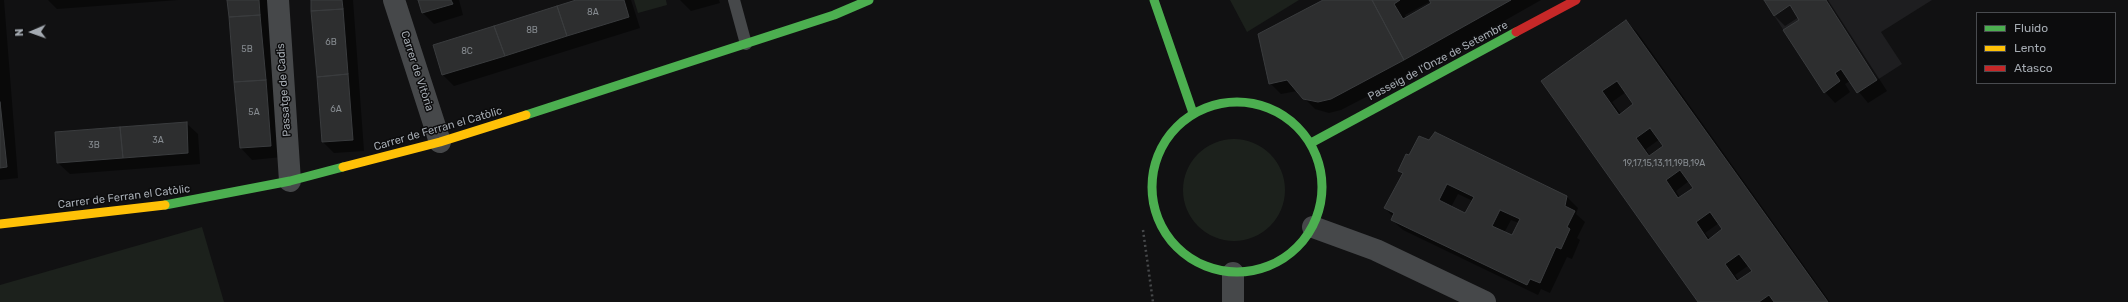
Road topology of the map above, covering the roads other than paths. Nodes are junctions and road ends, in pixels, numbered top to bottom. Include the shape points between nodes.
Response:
1 (278, 0) edge
2 (394, 0) edge
3 (734, 0) edge
4 (869, 0) edge
5 (1154, 0) edge
6 (1576, 0) edge
7 (746, 44) junction
8 (1193, 113) junction
9 (440, 142) junction
10 (1311, 143) junction
11 (290, 181) junction
12 (0, 224) edge
13 (1313, 227) junction
14 (1233, 273) junction
15 (1233, 302) edge
16 (1485, 302) edge

1 - 11 street, Passatge de Cadis
2 - 9 street, Carrer de Vitòria
3 - 7 lane
4 - 7 street, Carrer de Ferran el Catòlic
5 - 8 street
6 - 10 street, Passeig de l'Onze de Setembre
7 - 9 street, Carrer de Ferran el Catòlic
8 - 10 street via 1213,104 1236,100 1258,103 1279,112 1297,125
8 - 14 street via 1172,130 1158,154 1152,180 1154,207 1165,233 1183,253 1206,267
9 - 11 street, Carrer de Ferran el Catòlic
10 - 13 street via 1322,170 1322,200
11 - 12 street, Carrer de Ferran el Catòlic via 176,204
13 - 14 street via 1298,247 1279,262 1256,270
13 - 16 street via 1376,250
14 - 15 street

